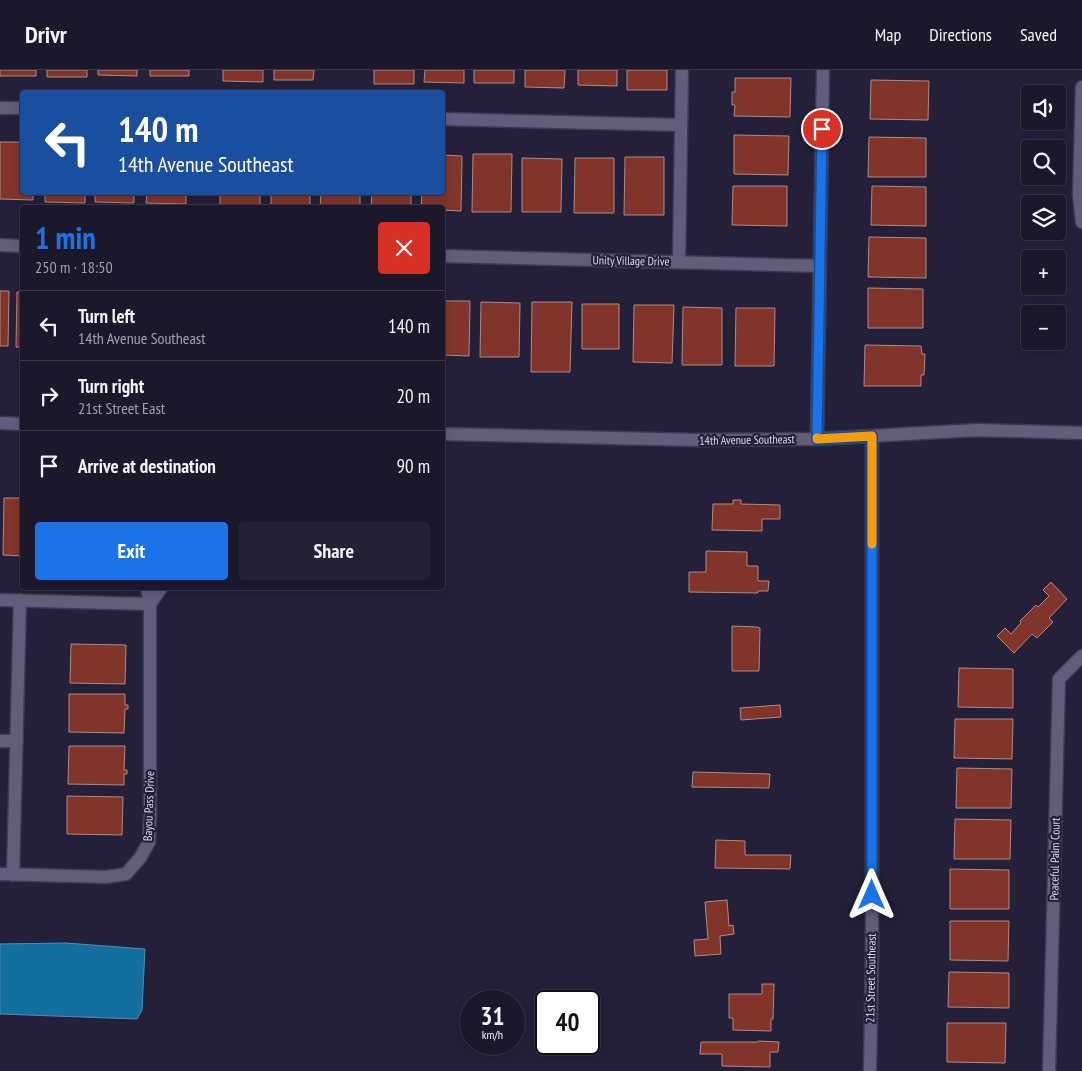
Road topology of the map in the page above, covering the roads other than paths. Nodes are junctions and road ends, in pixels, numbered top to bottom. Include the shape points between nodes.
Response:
1 (682, 70) edge
2 (823, 70) edge
3 (1082, 87) edge
4 (0, 108) edge
5 (20, 108) edge
6 (445, 119) edge
7 (681, 125) junction
8 (1082, 222) edge
9 (0, 245) edge
10 (20, 246) edge
11 (445, 256) edge
12 (679, 262) junction
13 (820, 266) junction
14 (0, 423) edge
15 (20, 424) edge
16 (1082, 433) edge
17 (445, 434) edge
18 (872, 436) junction
19 (817, 439) junction
20 (147, 590) edge
21 (160, 590) edge
22 (0, 600) edge
23 (20, 600) junction
24 (150, 604) junction
25 (1082, 656) edge
26 (0, 741) edge
27 (17, 741) junction
28 (0, 874) edge
29 (13, 875) junction
30 (870, 1071) edge
31 (1049, 1071) edge

1 - 7 street
2 - 13 street
3 - 8 street via 1079,195
4 - 5 street
6 - 7 street
7 - 12 street
9 - 10 street
11 - 12 street, Unity Village Drive
12 - 13 street, Unity Village Drive
13 - 19 street
14 - 15 street
16 - 18 street, 14th Avenue Southeast via 977,430
17 - 19 street, 14th Avenue Southeast via 696,440
18 - 19 street, 14th Avenue Southeast
18 - 30 street, 21st Street Southeast
20 - 24 street, Bayou Pass Drive
21 - 24 street
22 - 23 street
23 - 24 street
23 - 27 street
24 - 29 street, Bayou Pass Drive via 149,842 126,874 106,877
25 - 31 street, Peaceful Palm Court via 1059,679
26 - 27 street
27 - 29 street
28 - 29 street, Bayou Pass Drive

